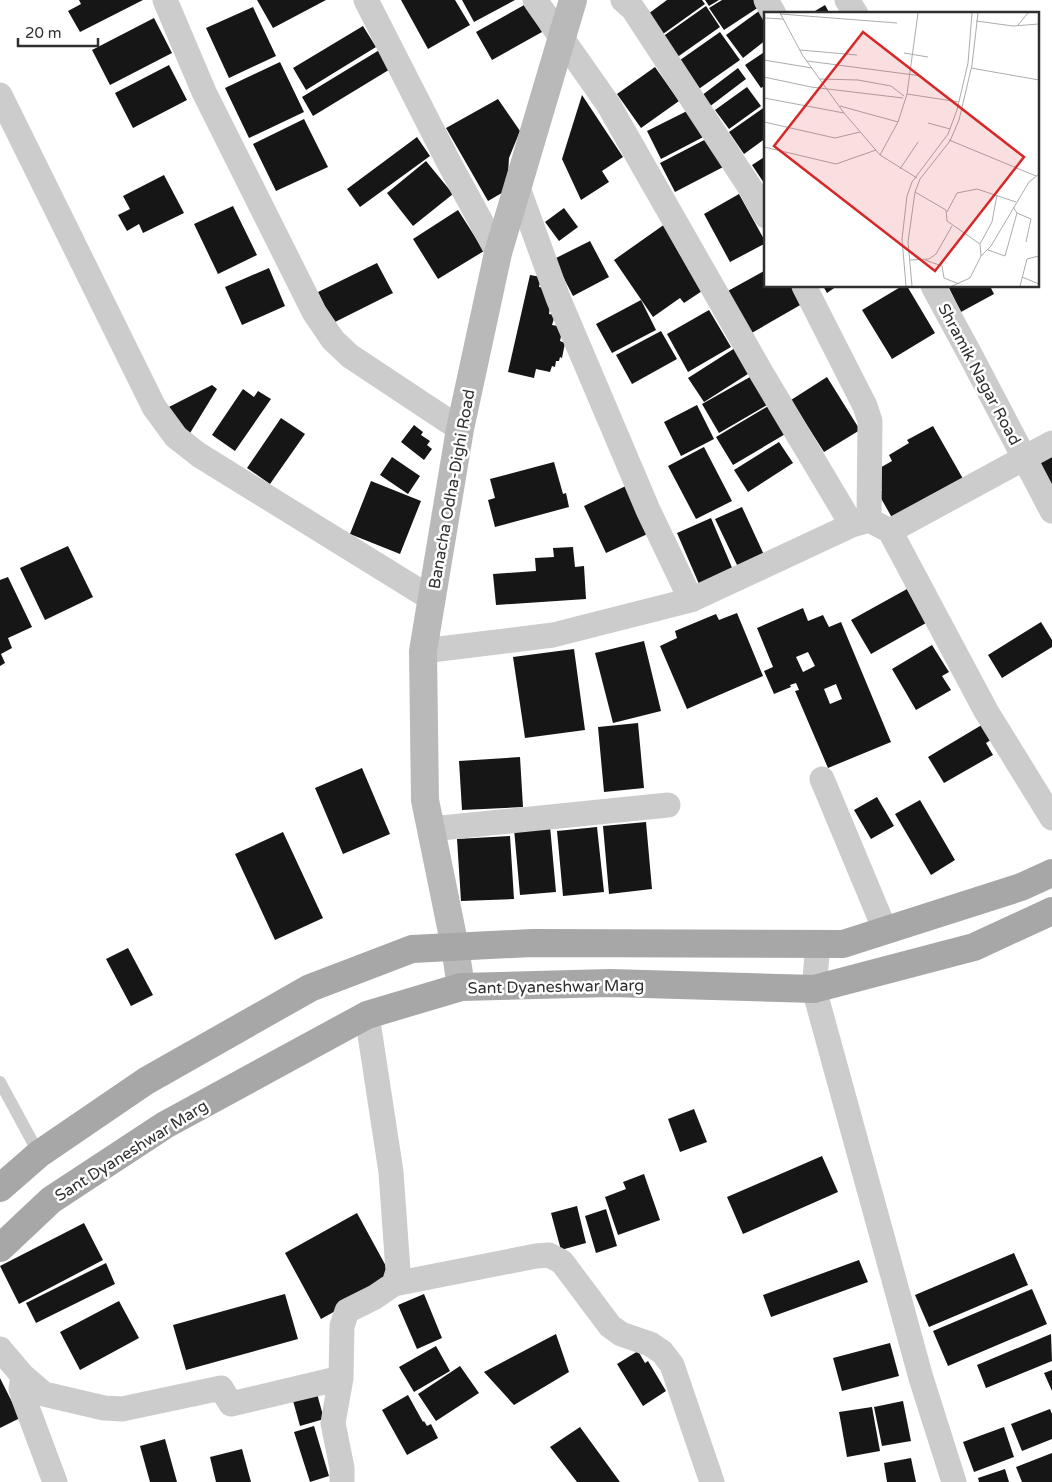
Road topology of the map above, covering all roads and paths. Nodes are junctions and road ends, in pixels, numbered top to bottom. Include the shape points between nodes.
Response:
1 (164, 0) edge
2 (366, 0) edge
3 (535, 0) edge
4 (573, 0) edge
5 (623, 0) edge
6 (766, 0) edge
7 (847, 0) edge
8 (773, 12) edge
9 (855, 12) edge
10 (561, 40) junction
11 (0, 95) edge
12 (518, 188) junction
13 (764, 212) edge
14 (498, 253) junction
15 (805, 288) edge
16 (934, 288) edge
17 (460, 429) junction
18 (1052, 443) edge
19 (1025, 458) junction
20 (1052, 511) edge
21 (871, 526) junction
22 (432, 599) junction
23 (691, 600) junction
24 (423, 652) junction
25 (822, 780) dead end
26 (668, 805) dead end
27 (1052, 818) edge
28 (431, 829) junction
29 (1052, 873) edge
30 (1052, 910) edge
31 (885, 930) junction
32 (818, 944) junction
33 (455, 947) junction
34 (461, 987) junction
35 (814, 989) junction
36 (367, 1015) junction
37 (0, 1082) edge
38 (39, 1154) junction
39 (0, 1188) edge
40 (0, 1248) edge
41 (394, 1284) junction
42 (0, 1349) edge
43 (23, 1376) junction
44 (341, 1378) junction
45 (56, 1482) edge
46 (342, 1482) edge
47 (712, 1482) edge
48 (954, 1482) edge

1 - 17 street via 204,92 314,312 333,340 350,356
2 - 14 street
3 - 10 street
4 - 10 street, Banacha Odha-Dighi Road
5 - 13 street via 633,9
6 - 8 street
7 - 9 street
10 - 12 street, Banacha Odha-Dighi Road
10 - 21 street via 608,104 762,374
11 - 22 street via 154,407 176,437 199,455
12 - 14 street, Banacha Odha-Dighi Road
12 - 23 street via 558,298 648,510
14 - 17 street, Banacha Odha-Dighi Road
15 - 21 street via 866,406 870,421
16 - 19 street, Shramik Nagar Road
17 - 22 street, Banacha Odha-Dighi Road
18 - 19 street
19 - 20 street
19 - 21 street, Shramik Nagar Road
21 - 23 street, Shramik Nagar Road
21 - 27 street
22 - 24 street, Banacha Odha-Dighi Road
23 - 24 street, Shramik Nagar Road via 553,634
24 - 28 street, Banacha Odha-Dighi Road via 425,800
25 - 31 street
26 - 28 street
28 - 33 street, Banacha Odha-Dighi Road
29 - 31 main road via 1021,887
30 - 35 main road, Sant Dyaneshwar Marg via 974,947
31 - 32 main road via 843,944
32 - 33 main road via 532,943
32 - 35 street
33 - 34 street, Banacha Odha-Dighi Road
33 - 38 main road via 412,949 310,988 146,1081
34 - 35 main road, Sant Dyaneshwar Marg via 610,983
34 - 36 main road, Sant Dyaneshwar Marg
35 - 48 street via 919,1369
36 - 40 main road, Sant Dyaneshwar Marg via 165,1125 51,1200
36 - 41 street via 391,1172 398,1271
37 - 38 lane
38 - 39 main road
41 - 44 street via 347,1311 342,1326
41 - 47 street via 536,1256 549,1255 562,1262 610,1326 621,1334 650,1344 672,1365
42 - 43 street
43 - 44 street via 44,1394 122,1409 221,1388 231,1404
43 - 45 street via 24,1399
44 - 46 street via 334,1423

